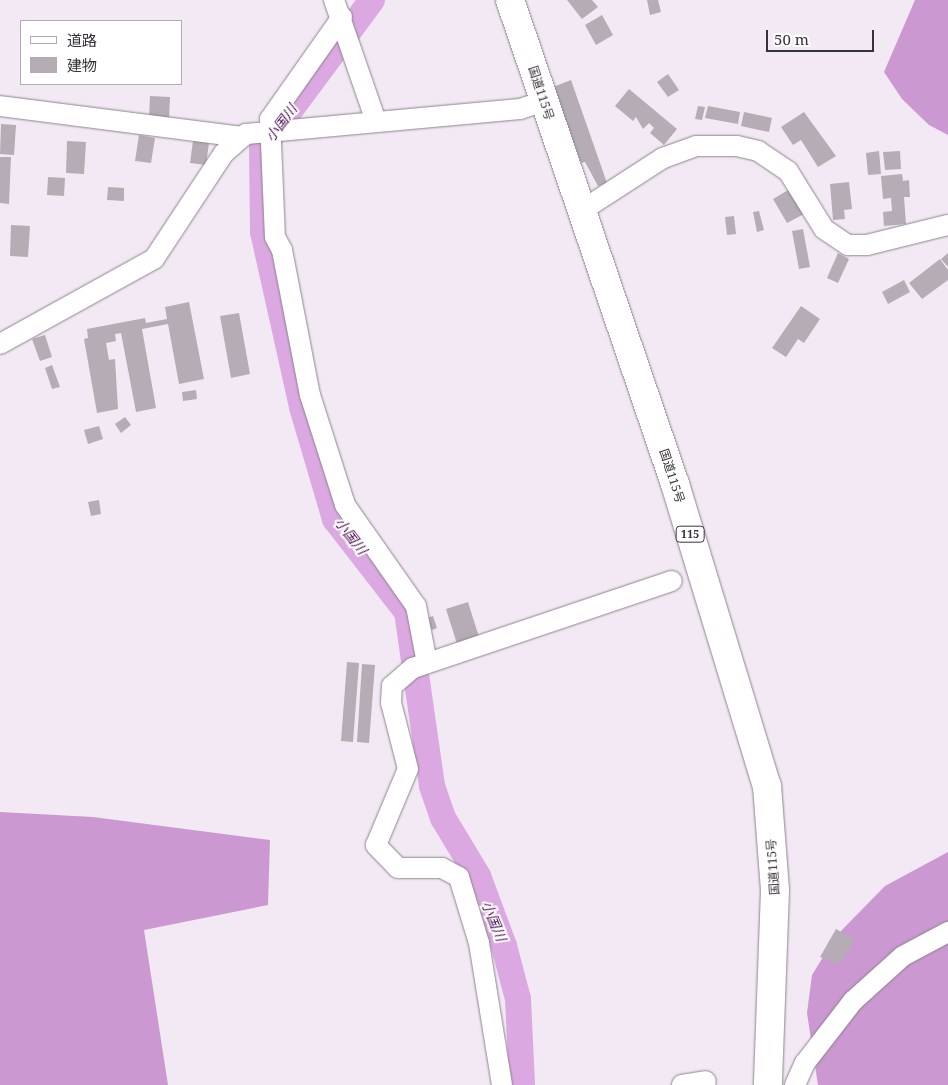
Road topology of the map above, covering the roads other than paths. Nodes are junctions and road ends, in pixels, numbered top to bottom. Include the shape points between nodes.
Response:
1 (510, 0) edge
2 (338, 9) edge
3 (544, 102) junction
4 (0, 106) edge
5 (376, 121) junction
6 (270, 130) junction
7 (242, 137) junction
8 (581, 211) junction
9 (948, 225) edge
10 (0, 344) edge
11 (672, 581) dead end
12 (427, 663) junction
13 (948, 932) edge
14 (706, 1081) dead end
15 (502, 1085) edge
16 (682, 1085) edge
17 (768, 1085) edge
18 (795, 1085) edge

1 - 3 highway, 国道115号 / 115
2 - 5 street
2 - 6 street via 272,113
3 - 5 street via 520,109
3 - 8 highway, 国道115号 / 115
4 - 7 street
5 - 6 street
6 - 7 street
6 - 12 street via 275,237 282,250 317,418 350,517 416,606
7 - 10 street via 224,153 154,259
8 - 9 street via 663,158 696,146 731,146 758,151 788,171 824,228 848,245 867,245
8 - 17 highway, 国道115号 / 115 via 678,493 767,786 775,890
11 - 12 street
12 - 15 street via 403,675 390,692 408,769 376,845 398,868 442,868 459,877 479,944
13 - 18 street via 903,956 852,1000 805,1064
14 - 16 street

